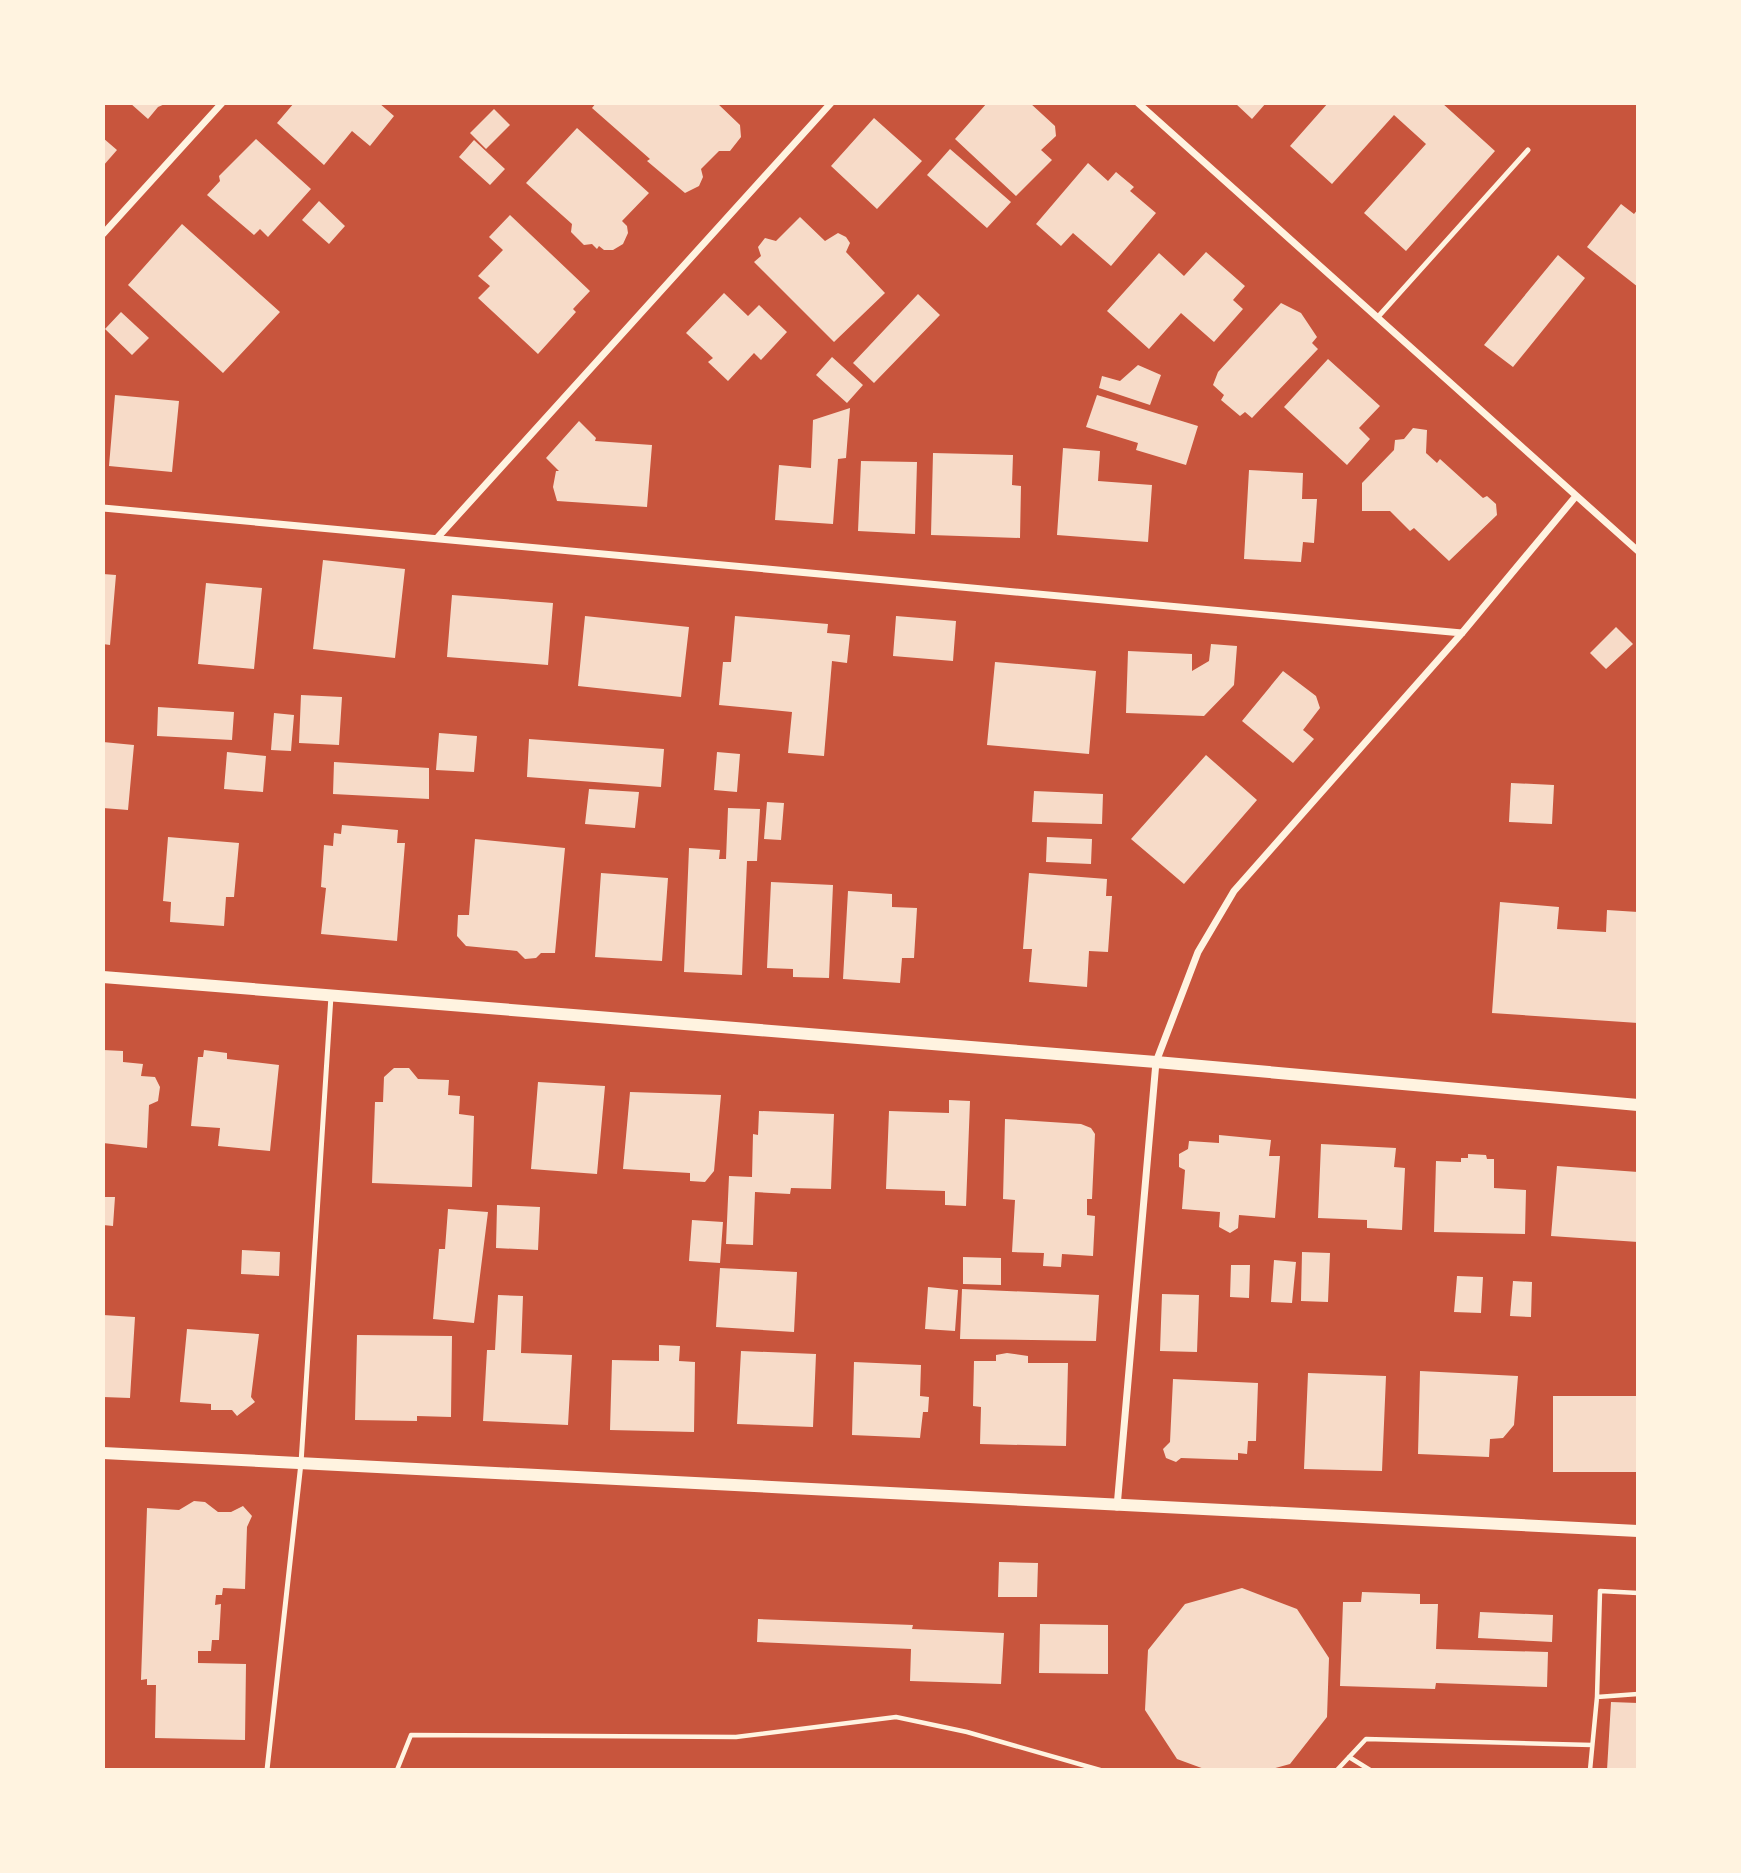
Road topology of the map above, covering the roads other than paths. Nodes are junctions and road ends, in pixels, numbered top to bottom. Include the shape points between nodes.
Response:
1 (222, 103) edge
2 (831, 103) edge
3 (1138, 103) edge
4 (1528, 150) dead end
5 (103, 234) edge
6 (1377, 318) junction
7 (1576, 496) junction
8 (103, 508) edge
9 (439, 537) junction
10 (1638, 551) edge
11 (1462, 633) junction
12 (103, 977) edge
13 (331, 996) junction
14 (1156, 1062) junction
15 (1638, 1105) edge
16 (103, 1453) edge
17 (301, 1463) junction
18 (1117, 1507) junction
19 (1638, 1531) edge
20 (267, 1770) edge

1 - 5 street
2 - 9 street
3 - 6 street
4 - 6 lane
6 - 7 street
7 - 10 street
7 - 11 street
8 - 9 street
9 - 11 street
11 - 14 street via 1234,891 1198,952
12 - 13 street
13 - 14 street
13 - 17 lane
14 - 15 street
14 - 18 street
16 - 17 street
17 - 18 street
17 - 20 lane
18 - 19 street

